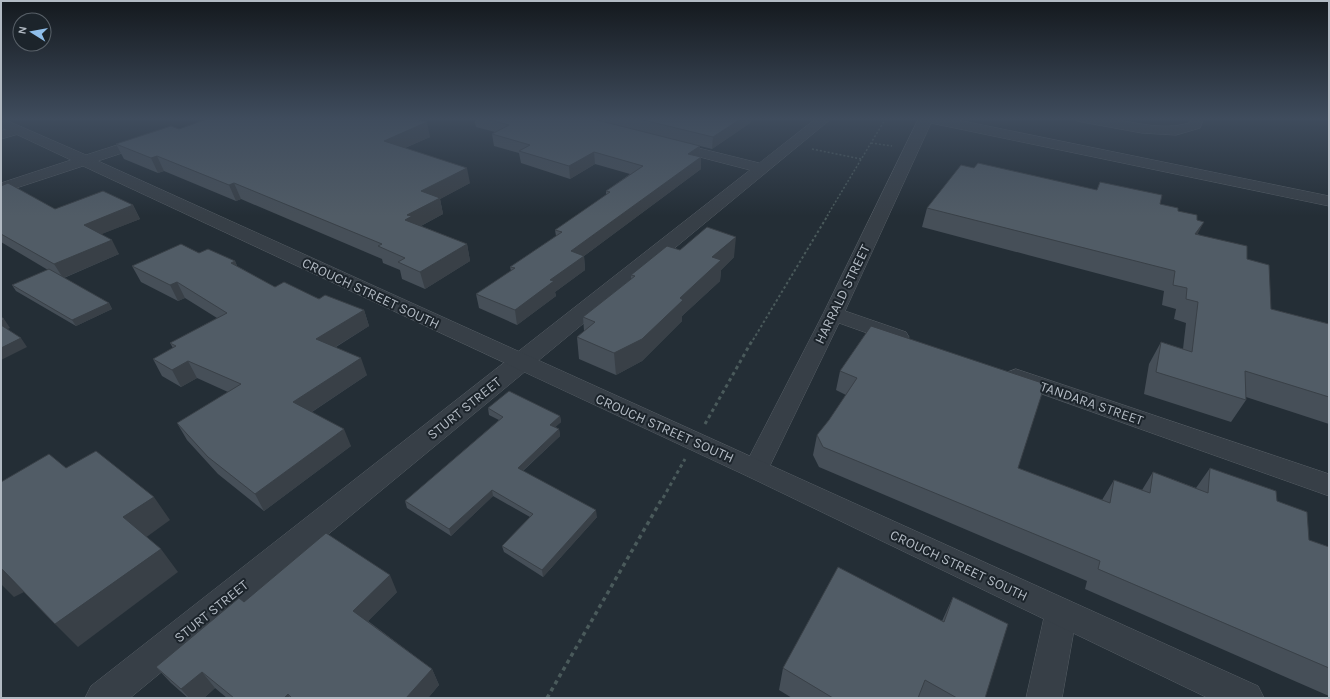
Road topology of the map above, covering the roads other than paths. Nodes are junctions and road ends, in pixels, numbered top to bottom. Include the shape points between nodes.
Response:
1 (62, 151) edge
2 (115, 151) edge
3 (691, 151) edge
4 (785, 151) edge
5 (911, 151) edge
6 (1085, 151) edge
7 (84, 161) junction
8 (762, 169) junction
9 (1, 188) edge
10 (1329, 201) edge
11 (833, 314) junction
12 (916, 343) edge
13 (521, 362) junction
14 (998, 371) edge
15 (756, 469) junction
16 (1329, 484) edge
17 (1061, 613) junction
18 (103, 698) edge
19 (1044, 698) edge
20 (1246, 698) edge

1 - 7 street, CROUCH STREET SOUTH
2 - 7 street
3 - 8 street
4 - 8 street, STURT STREET
5 - 11 street, HARRALD STREET
6 - 10 street
7 - 9 street
7 - 13 street, CROUCH STREET SOUTH
8 - 13 street, STURT STREET
11 - 12 street
11 - 15 street, HARRALD STREET
13 - 15 street, CROUCH STREET SOUTH
13 - 18 street, STURT STREET
14 - 16 street, TANDARA STREET
15 - 17 street, CROUCH STREET SOUTH
17 - 19 street
17 - 20 street, CROUCH STREET SOUTH

